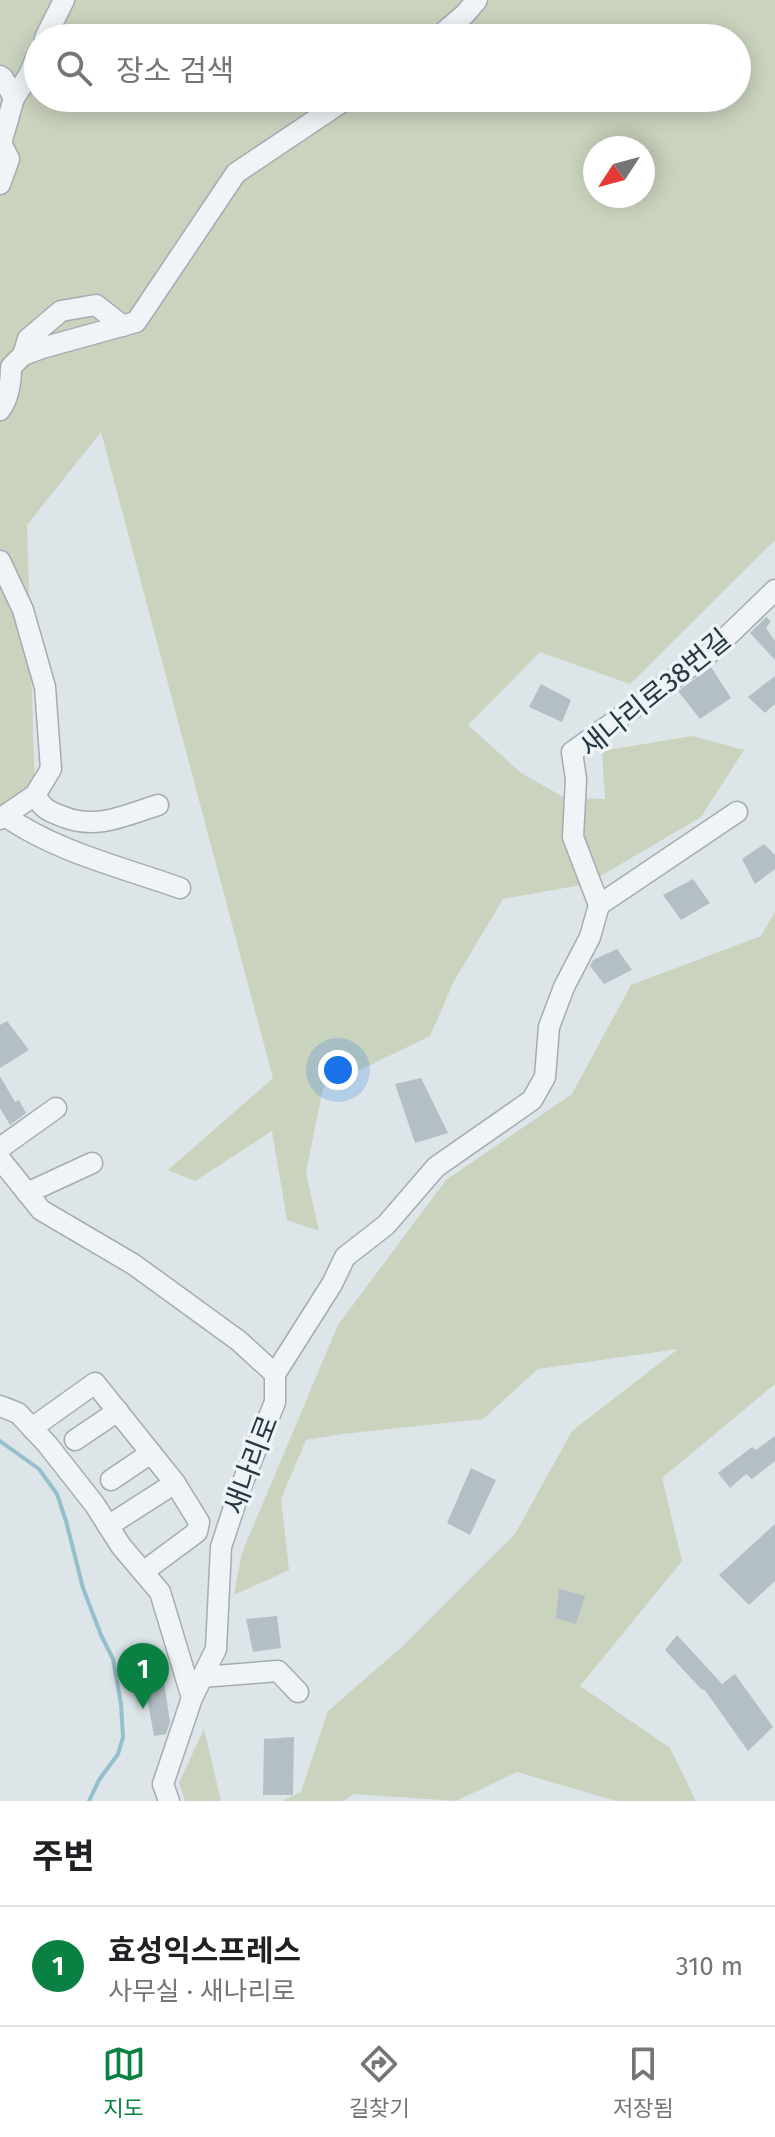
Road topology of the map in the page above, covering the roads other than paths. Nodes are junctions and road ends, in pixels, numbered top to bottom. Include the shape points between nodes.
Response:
1 (64, 0) edge
2 (477, 0) edge
3 (52, 24) edge
4 (453, 24) edge
5 (0, 76) edge
6 (24, 83) edge
7 (14, 98) junction
8 (327, 112) edge
9 (1, 146) edge
10 (0, 184) edge
11 (123, 326) junction
12 (23, 355) junction
13 (0, 410) edge
14 (0, 561) edge
15 (775, 590) edge
16 (35, 795) junction
17 (158, 805) dead end
18 (737, 812) dead end
19 (2, 817) edge
20 (180, 888) dead end
21 (599, 905) junction
22 (56, 1108) dead end
23 (0, 1148) edge
24 (0, 1159) edge
25 (92, 1163) dead end
26 (27, 1193) junction
27 (275, 1374) junction
28 (0, 1406) edge
29 (118, 1411) junction
30 (32, 1428) junction
31 (75, 1440) dead end
32 (151, 1453) junction
33 (111, 1480) dead end
34 (175, 1483) junction
35 (108, 1526) junction
36 (143, 1572) junction
37 (202, 1677) junction
38 (298, 1692) dead end
39 (192, 1698) junction
40 (169, 1801) edge

1 - 3 street
2 - 4 street
5 - 7 street
6 - 7 street
7 - 9 street
8 - 11 street via 236,173 136,322
9 - 10 street via 9,159
11 - 12 street
11 - 12 street via 96,305 61,311 28,339
12 - 13 street via 11,367
14 - 16 street via 23,610 45,687 51,769
15 - 21 street, 새나리로38번길 via 712,651 572,752 573,837
16 - 17 street via 43,809 98,823
16 - 19 street
18 - 21 street
19 - 20 street via 58,846
21 - 27 street via 549,1027 545,1077 532,1100 436,1167 386,1225 345,1257
22 - 23 street
24 - 26 street
25 - 26 street
26 - 27 street via 41,1210 133,1264 239,1341
27 - 37 street, 새나리로 via 275,1402 221,1547 216,1649
28 - 30 street via 18,1413
29 - 30 street via 103,1378
29 - 31 street
29 - 32 street
30 - 35 street
32 - 33 street
32 - 34 street
34 - 35 street
34 - 36 street via 199,1522 197,1532
35 - 36 street
36 - 39 street via 160,1592
37 - 38 street via 278,1671
37 - 39 street, 새나리로
39 - 40 street, 새나리로 via 163,1784

